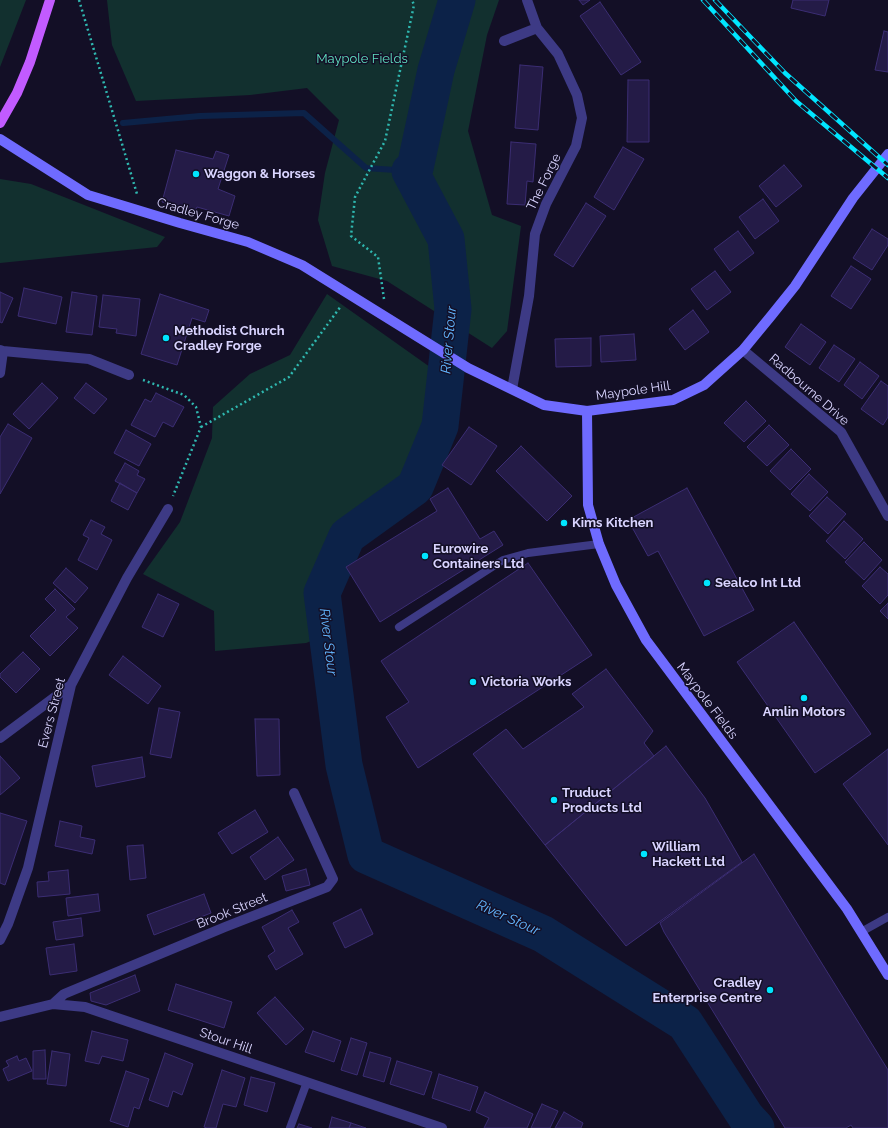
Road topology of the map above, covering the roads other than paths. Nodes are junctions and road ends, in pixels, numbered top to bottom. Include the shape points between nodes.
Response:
1 (50, 0) edge
2 (527, 0) edge
3 (537, 28) junction
4 (504, 41) dead end
5 (0, 124) edge
6 (0, 139) edge
7 (888, 154) edge
8 (387, 317) joint
9 (743, 350) junction
10 (1, 351) edge
11 (0, 373) edge
12 (129, 374) road end
13 (512, 389) junction
14 (587, 411) junction
15 (168, 509) road end
16 (888, 516) edge
17 (599, 544) junction
18 (399, 626) dead end
19 (71, 685) junction
20 (0, 738) edge
21 (294, 793) dead end
22 (888, 917) edge
23 (861, 932) junction
24 (0, 940) edge
25 (888, 975) edge
26 (53, 1004) junction
27 (0, 1018) edge
28 (307, 1082) junction
29 (290, 1128) edge
30 (442, 1128) edge

1 - 5 main road via 30,62
2 - 3 street, The Forge
3 - 4 street
3 - 13 street, The Forge via 558,54 577,95 582,118 576,146 546,204 535,234 529,296
6 - 8 main road, Cradley Forge via 88,194 248,242 302,264
7 - 9 main road, Maypole Hill via 853,198 795,286
8 - 13 main road, Maypole Hill via 468,368
9 - 14 main road, Maypole Hill via 704,385 673,400
9 - 16 street, Radbourne Drive via 841,432
10 - 11 street
10 - 12 street via 88,359
13 - 14 main road, Maypole Hill via 544,405
14 - 17 main road, Maypole Fields via 588,505
15 - 19 street, Evers Street via 127,578
17 - 18 lane via 528,553 503,560
17 - 23 main road, Maypole Fields via 616,585 646,640 847,909
19 - 20 street
19 - 24 street, Evers Street via 28,868
21 - 26 street, Brook Street via 333,879 327,887 64,994
22 - 23 lane
23 - 25 main road, Maypole Fields
26 - 27 street, Stour Hill
26 - 28 street, Stour Hill via 85,1007
28 - 29 lane
28 - 30 street, Stour Hill

